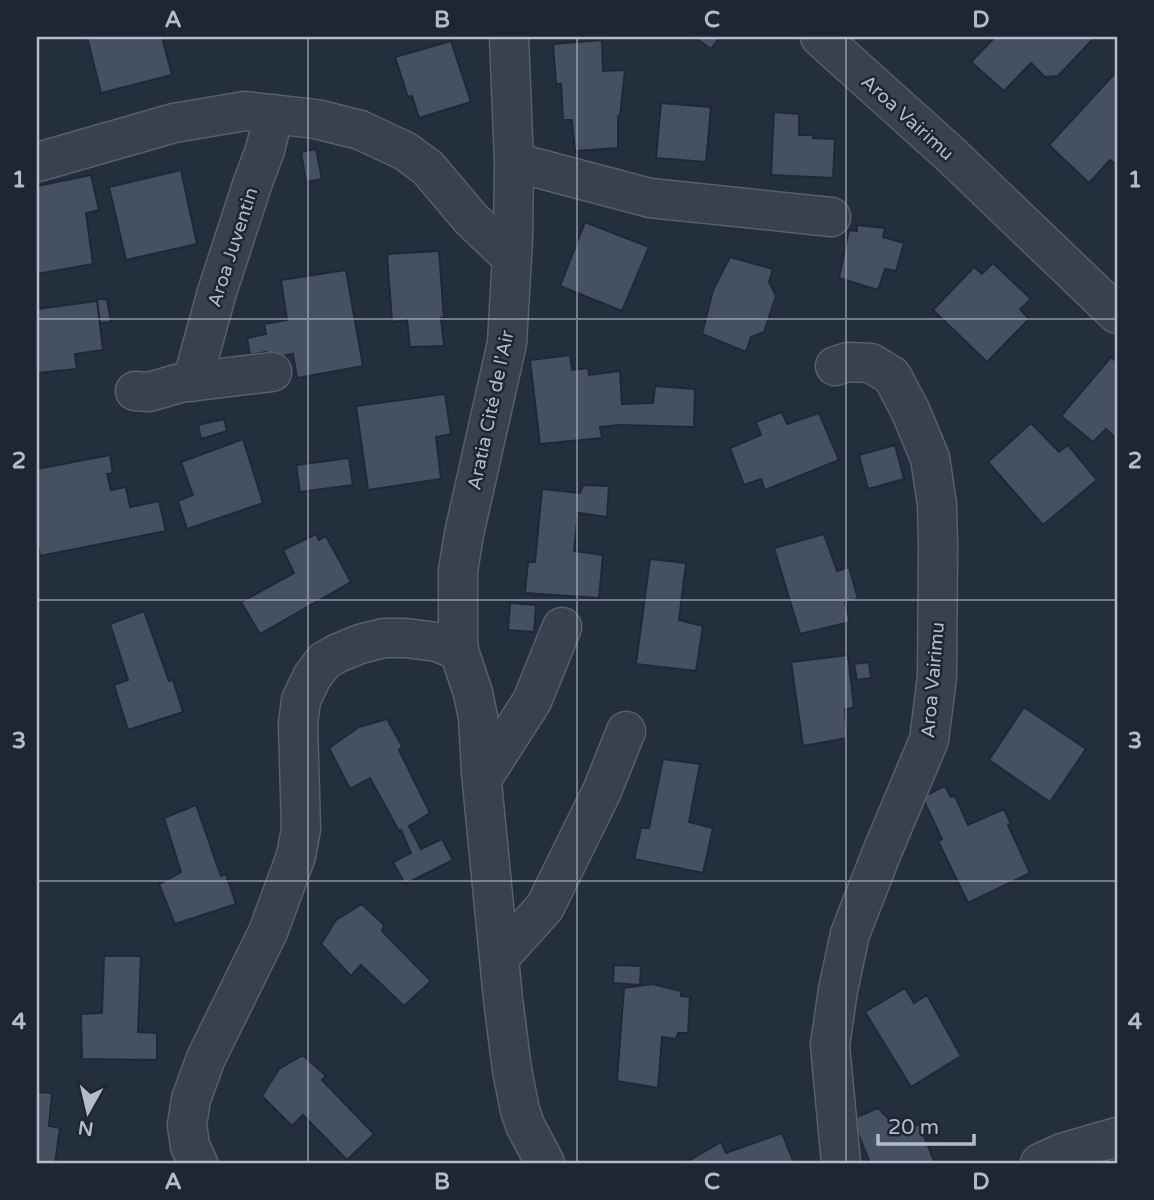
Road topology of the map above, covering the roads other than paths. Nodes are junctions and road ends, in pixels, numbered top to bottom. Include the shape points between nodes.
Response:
1 (509, 37) edge
2 (820, 37) edge
3 (274, 114) junction
4 (38, 162) edge
5 (514, 162) junction
6 (831, 217) dead end
7 (512, 258) junction
8 (1117, 314) edge
9 (835, 366) dead end
10 (272, 372) dead end
11 (192, 382) junction
12 (135, 391) dead end
13 (562, 627) dead end
14 (459, 651) junction
15 (626, 731) dead end
16 (482, 779) junction
17 (500, 957) junction
18 (1117, 1137) edge
19 (198, 1163) edge
20 (545, 1163) edge
21 (841, 1163) edge
22 (1040, 1163) edge

1 - 5 street, Aratia Cité de l'Air
2 - 8 street, Aroa Vairimu
3 - 4 street via 245,111 174,123
3 - 7 street via 360,130 405,151 428,168
3 - 11 street, Aroa Juventin
5 - 6 street via 650,198
5 - 7 street, Aratia Cité de l'Air
7 - 14 street, Aratia Cité de l'Air via 507,344 458,571
9 - 21 street, Aroa Vairimu via 871,363 892,376 930,458 939,547 937,677 929,740 850,934 838,990 830,1045
10 - 11 street
11 - 12 street
13 - 16 street via 532,701
14 - 16 street, Aratia Cité de l'Air via 478,718
14 - 19 street via 437,642 384,638 338,653 324,661 312,677 301,700 298,724 301,829 296,856 268,932 206,1058 191,1100 187,1125
15 - 17 street via 603,791 545,907
16 - 17 street, Aratia Cité de l'Air
17 - 20 street, Aratia Cité de l'Air via 520,1110
18 - 22 street

